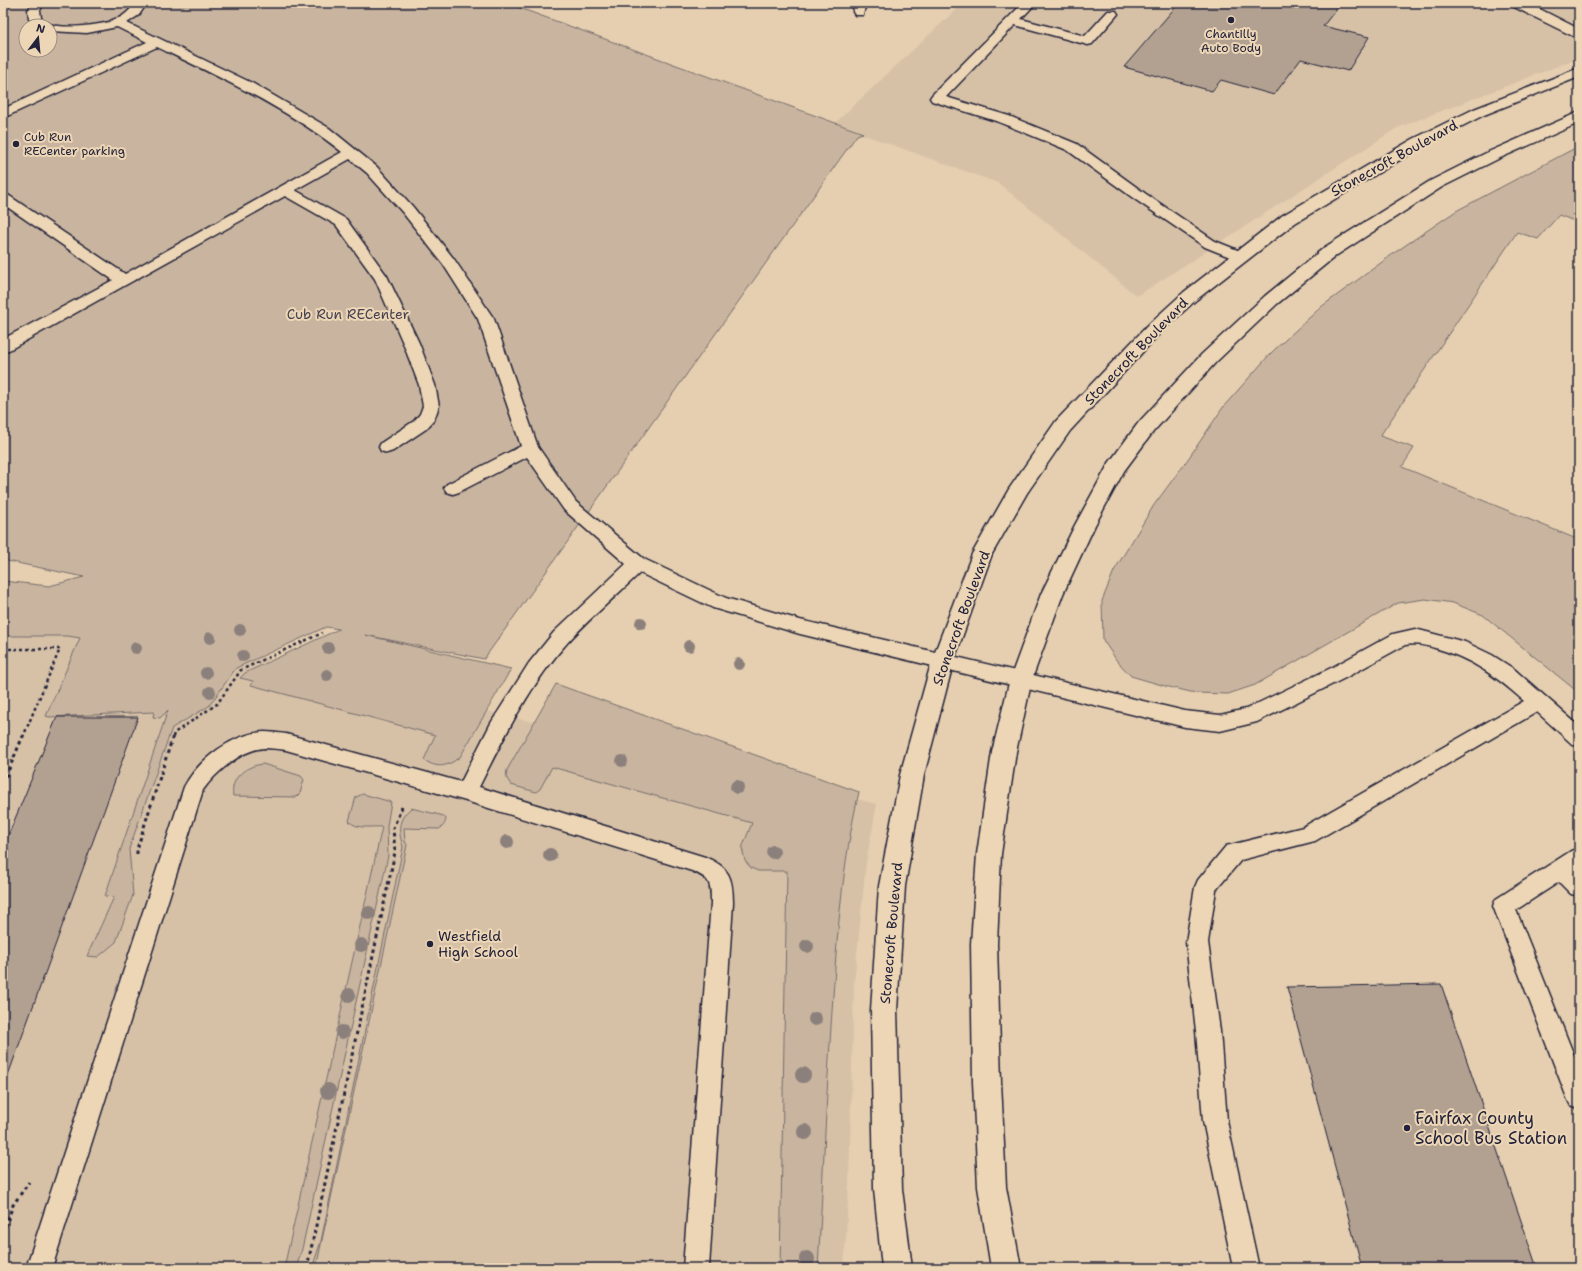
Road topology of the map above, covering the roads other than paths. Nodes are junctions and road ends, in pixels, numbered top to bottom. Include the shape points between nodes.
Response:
1 (39, 3) edge
2 (141, 3) edge
3 (1030, 3) edge
4 (1517, 3) edge
5 (1112, 14) dead end
6 (36, 18) edge
7 (1013, 21) junction
8 (116, 22) junction
9 (58, 29) edge
10 (1579, 36) edge
11 (156, 43) junction
12 (1579, 72) edge
13 (3, 114) edge
14 (1579, 117) edge
15 (352, 153) junction
16 (285, 190) junction
17 (3, 198) edge
18 (1240, 256) junction
19 (124, 280) junction
20 (3, 346) edge
21 (387, 447) dead end
22 (530, 448) junction
23 (453, 488) dead end
24 (638, 564) junction
25 (943, 660) junction
26 (1021, 679) junction
27 (1538, 702) junction
28 (1579, 738) edge
29 (466, 792) junction
30 (1579, 857) edge
31 (1560, 869) junction
32 (1579, 887) edge
33 (1579, 1098) edge
34 (39, 1268) edge
35 (696, 1268) edge
36 (897, 1268) edge
37 (1006, 1268) edge
38 (1246, 1268) edge

1 - 6 lane via 34,10
2 - 8 lane via 125,19
3 - 7 lane
4 - 10 main road
5 - 7 lane via 1088,41
7 - 18 lane via 937,98 1004,119 1072,147 1210,244
8 - 9 lane via 87,30
8 - 11 lane
11 - 13 lane
11 - 15 lane via 247,86 324,131
12 - 18 main road, Stonecroft Boulevard via 1479,112 1419,142 1289,219
14 - 26 main road via 1436,184 1384,216 1332,251 1283,290 1209,358 1146,427 1116,468 1052,594
15 - 16 lane
15 - 22 lane via 372,170 408,210 449,262 486,319
16 - 19 lane
16 - 21 lane via 341,222 382,279 412,343 427,385 431,406 428,416 420,424
17 - 19 lane
18 - 25 main road, Stonecroft Boulevard via 1156,327 1063,426 1019,489 982,554
19 - 20 lane
22 - 23 lane
22 - 24 lane via 570,506
24 - 25 lane via 720,603 800,627
24 - 29 lane via 561,637 536,668 498,730
25 - 26 lane
25 - 36 main road, Stonecroft Boulevard via 912,775 892,886 884,1010 888,1189
26 - 27 lane via 1185,719 1220,723 1250,716 1400,639 1415,636 1458,647 1485,660 1507,674
26 - 37 main road via 1004,752 989,854 984,944 992,1187
27 - 28 lane
27 - 38 lane via 1308,835 1234,852 1206,887 1197,942 1208,1031 1215,1121
29 - 34 lane via 286,742 264,740 241,745 206,770 194,787
29 - 35 lane via 697,863 713,870 722,883
30 - 31 lane
31 - 32 lane
31 - 33 lane via 1504,906

